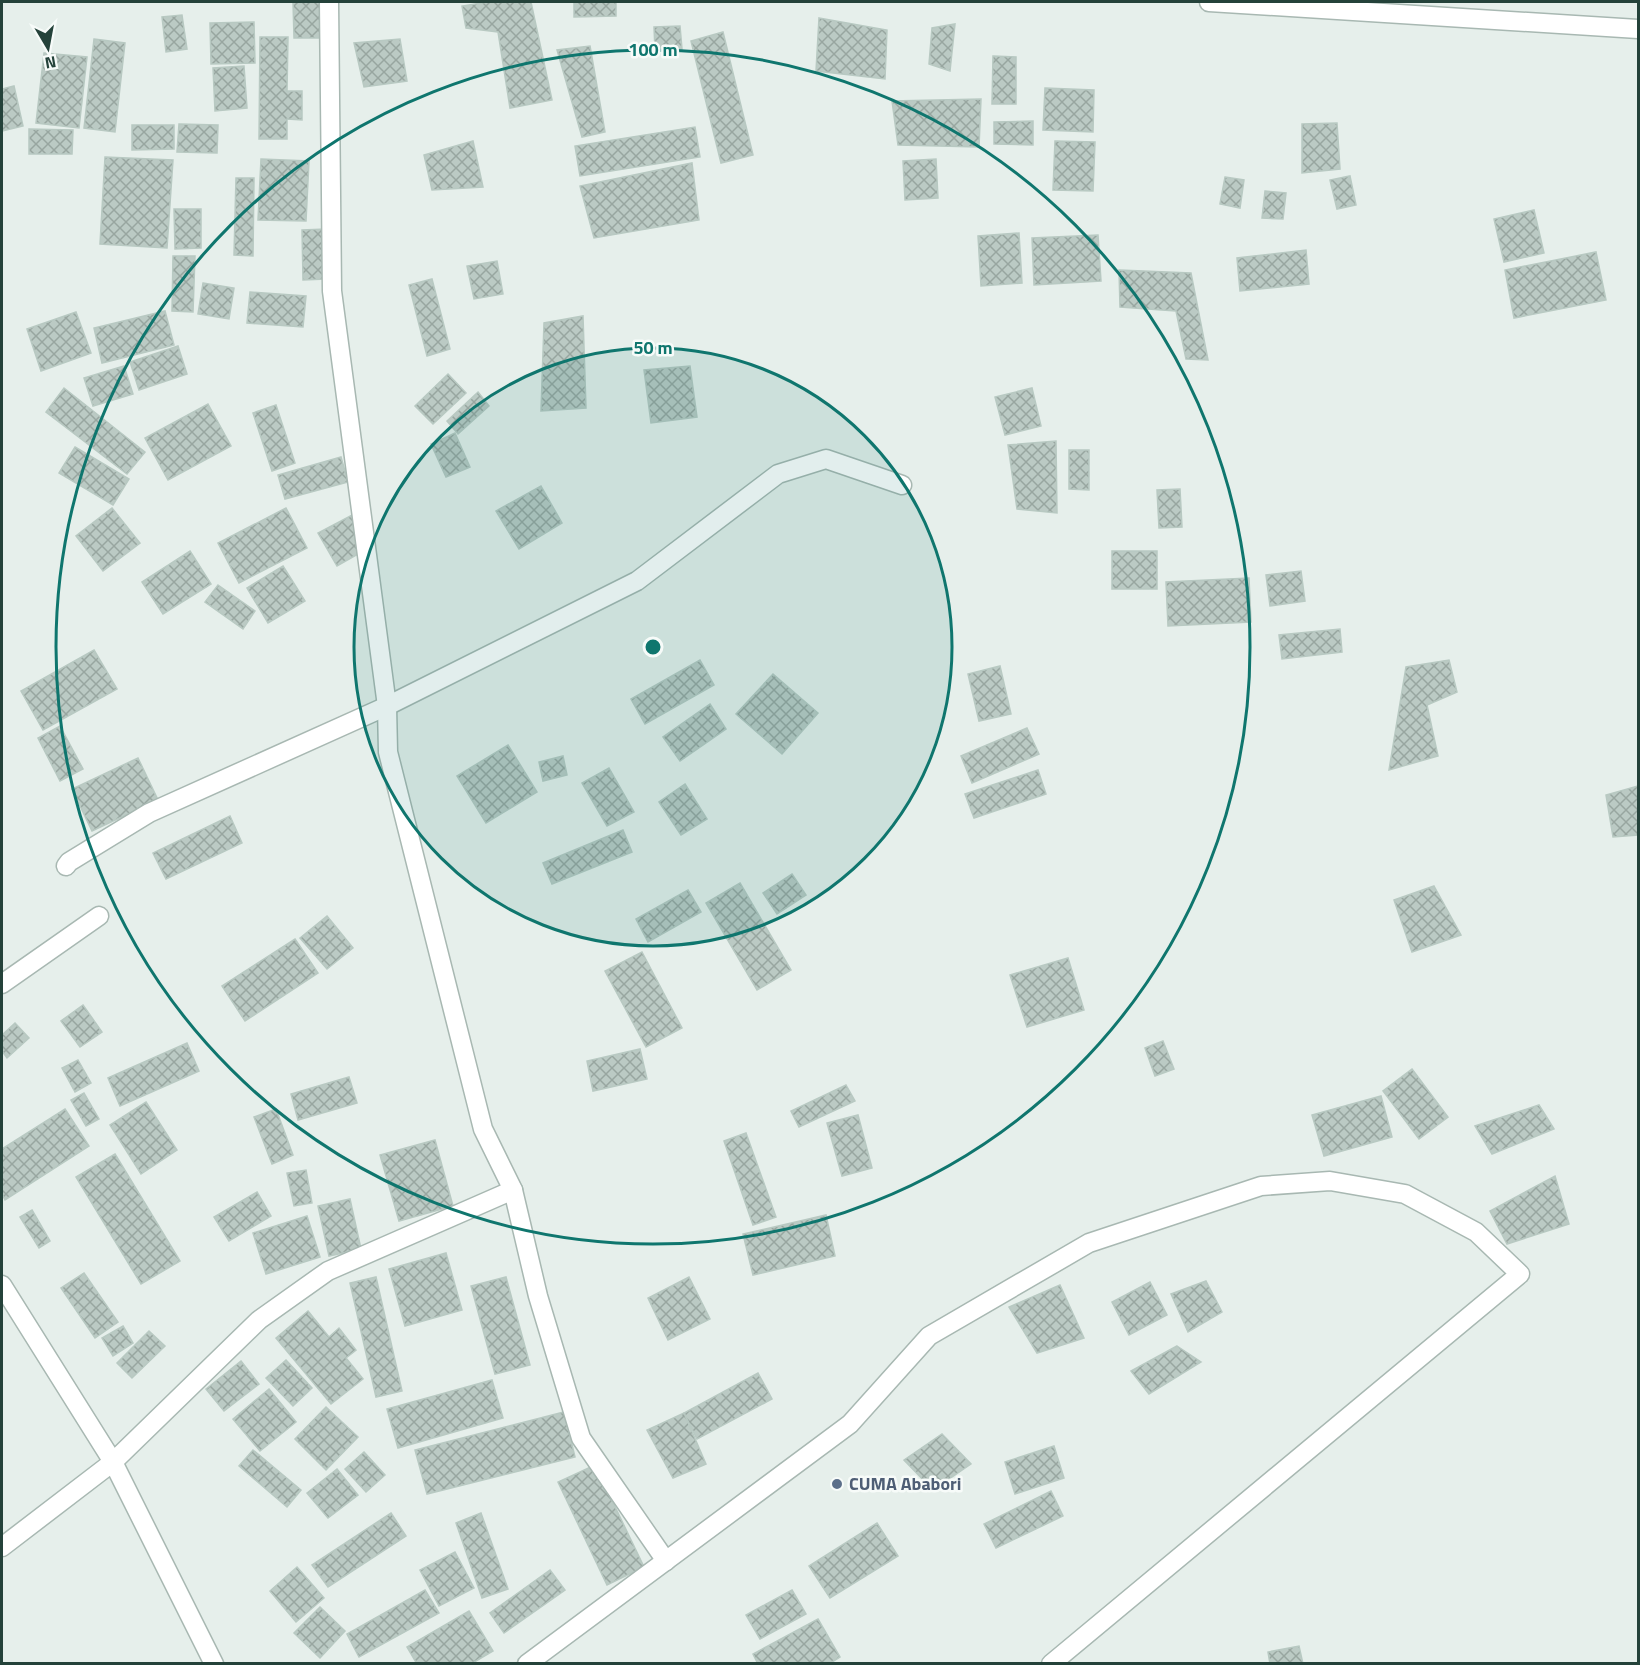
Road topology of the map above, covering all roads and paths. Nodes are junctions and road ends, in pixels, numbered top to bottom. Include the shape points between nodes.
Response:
1 (329, 2) edge
2 (1209, 2) edge
3 (1638, 29) edge
4 (902, 485) dead end
5 (387, 706) junction
6 (66, 866) dead end
7 (99, 916) dead end
8 (2, 984) edge
9 (513, 1190) junction
10 (2, 1285) edge
11 (113, 1462) junction
12 (2, 1547) edge
13 (666, 1561) junction
14 (214, 1664) edge
15 (528, 1664) edge
16 (1052, 1664) edge

1 - 5 street via 332,291
2 - 3 street
4 - 5 street via 826,459 778,474 637,581
5 - 6 street via 149,813
5 - 9 street via 388,752 474,1095 483,1129
7 - 8 street
9 - 11 street via 328,1271 259,1320
9 - 13 street via 538,1296 581,1437
10 - 11 street
11 - 12 street
11 - 14 street
13 - 15 street
13 - 16 street via 850,1424 929,1336 1089,1243 1262,1186 1330,1181 1404,1194 1476,1232 1520,1274

